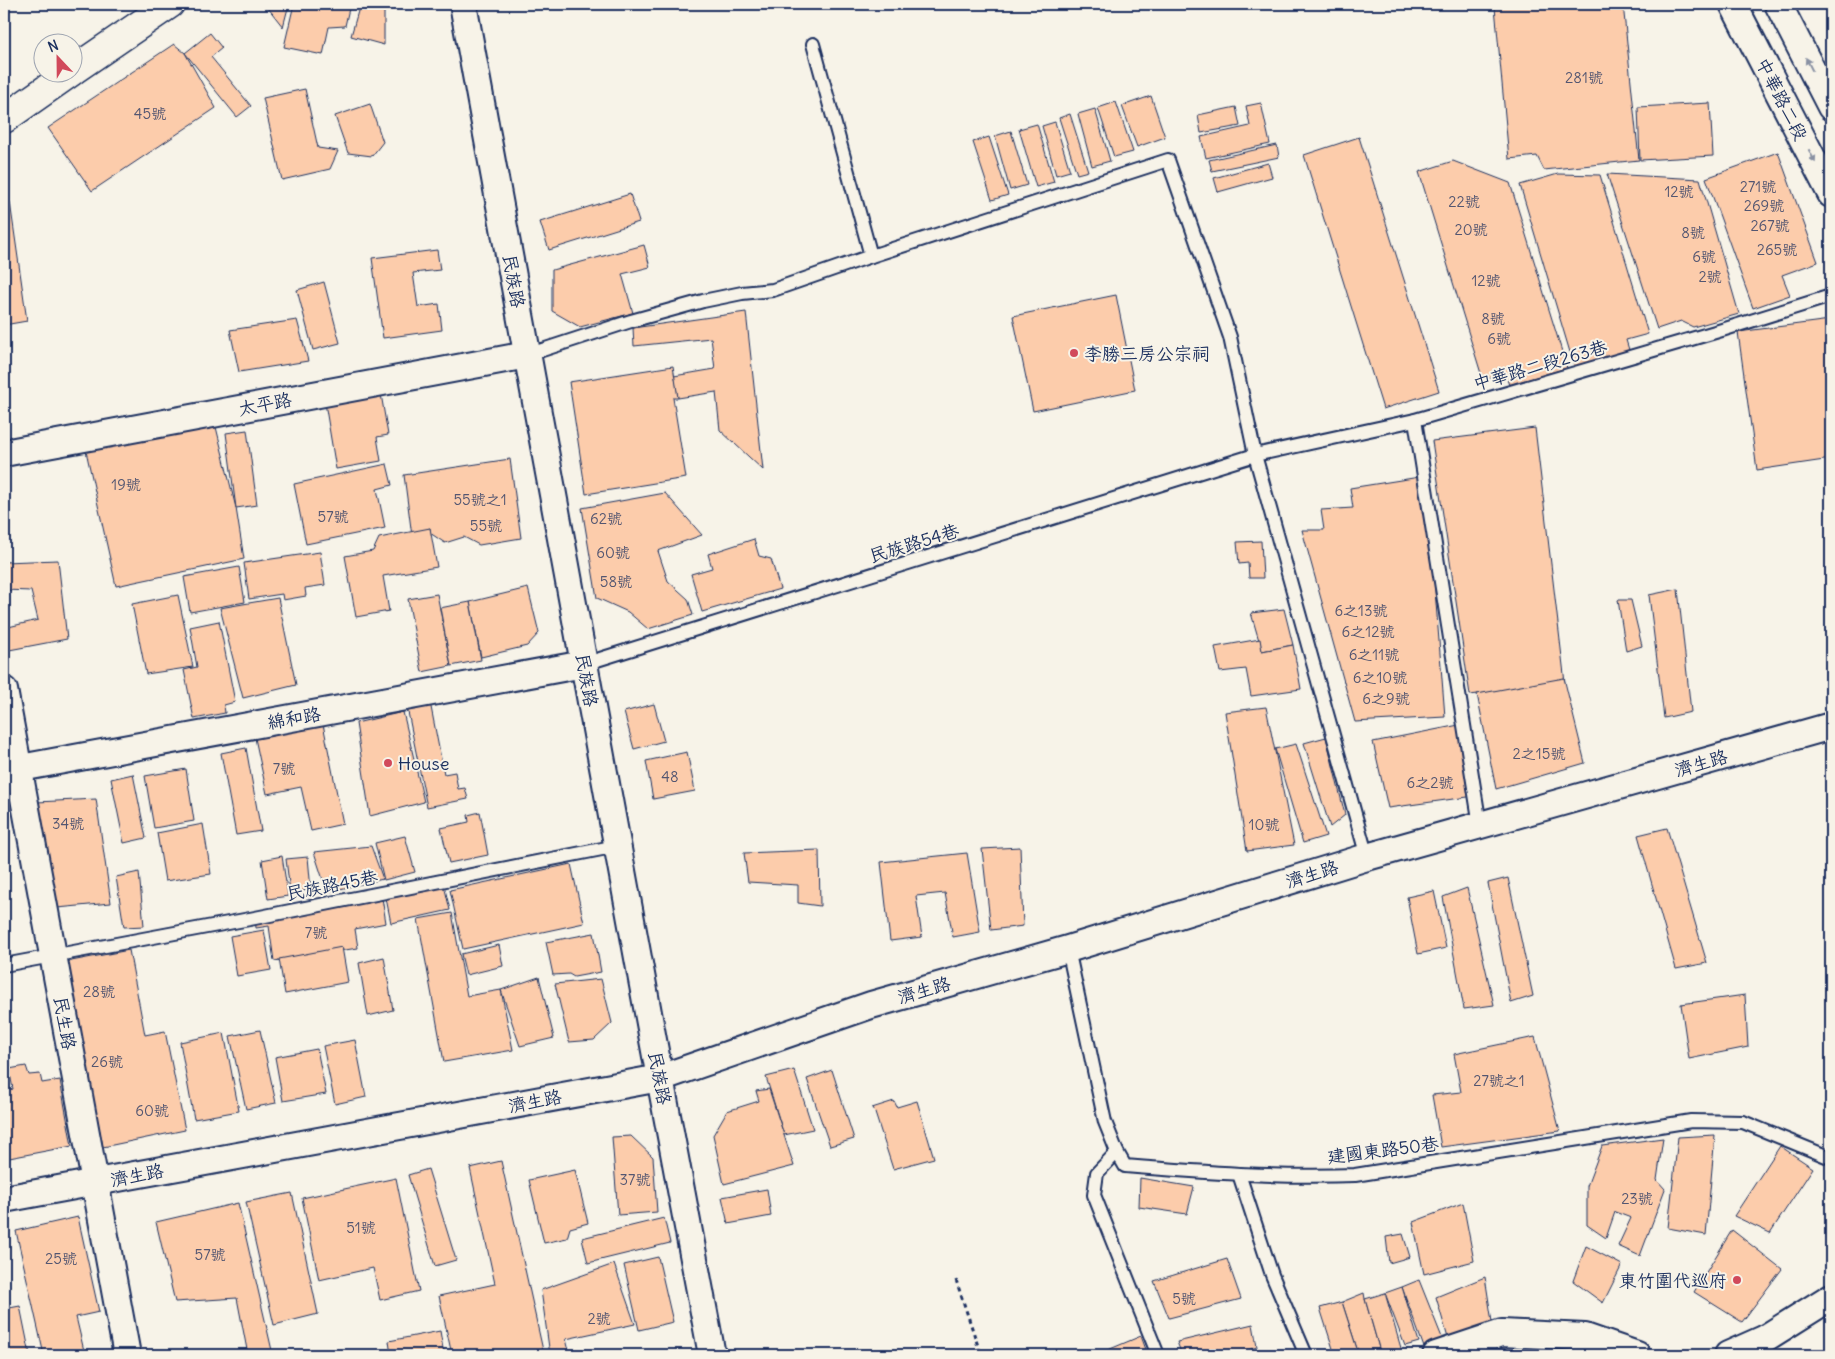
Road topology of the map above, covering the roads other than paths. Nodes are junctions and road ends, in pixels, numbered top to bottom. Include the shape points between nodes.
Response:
1 (170, 4) edge
2 (463, 4) edge
3 (1733, 4) edge
4 (1778, 4) edge
5 (813, 44) dead end
6 (82, 65) edge
7 (58, 82) edge
8 (1831, 107) edge
9 (4, 119) edge
10 (1831, 194) edge
11 (871, 256) junction
12 (1831, 296) edge
13 (527, 355) junction
14 (1415, 420) junction
15 (4, 453) edge
16 (1256, 455) junction
17 (584, 664) junction
18 (4, 690) edge
19 (1831, 726) edge
20 (11, 770) edge
21 (1480, 825) junction
22 (617, 846) junction
23 (1367, 857) junction
24 (1068, 949) junction
25 (53, 956) junction
26 (4, 965) edge
27 (660, 1078) junction
28 (1117, 1152) junction
29 (1831, 1158) edge
30 (1239, 1174) junction
31 (95, 1183) junction
32 (4, 1199) edge
33 (1831, 1297) edge
34 (127, 1355) edge
35 (709, 1355) edge
36 (1158, 1355) edge
37 (1306, 1355) edge
38 (1436, 1355) edge
39 (1637, 1355) edge
40 (1728, 1355) edge

1 - 6 main road
2 - 13 street, 民族路
3 -> 10 street, 中華路二段
8 -> 4 street
5 - 11 lane
7 - 9 main road
11 - 13 lane via 773,290 703,301
11 - 16 lane via 1168,160 1230,337
12 - 14 lane, 中華路二段263巷
13 - 15 street, 太平路
13 - 17 street, 民族路
14 - 16 lane, 中華路二段263巷
14 - 21 lane
16 - 17 lane, 民族路54巷
16 - 23 lane
17 - 20 street, 綿和路
17 - 22 street, 民族路
18 - 20 street, 民生路
19 - 21 street, 濟生路
20 - 25 street, 民生路
21 - 23 street, 濟生路
22 - 25 lane, 民族路45巷
22 - 27 street, 民族路
23 - 24 street, 濟生路
24 - 27 street, 濟生路 via 871,1005
24 - 28 lane, 建國東路50巷 via 1105,1122
25 - 26 lane, 民族路45巷
25 - 31 street, 民生路
27 - 31 street, 濟生路
27 - 35 street, 民族路
28 - 30 lane, 建國東路50巷 via 1125,1166
28 - 36 lane via 1097,1172 1094,1195
29 - 30 lane, 建國東路50巷 via 1744,1122 1691,1121 1355,1175
30 - 37 lane via 1272,1275
31 - 32 street, 濟生路
31 - 34 street, 民生路
33 - 40 street via 1764,1339
38 - 39 street via 1502,1333 1585,1337

